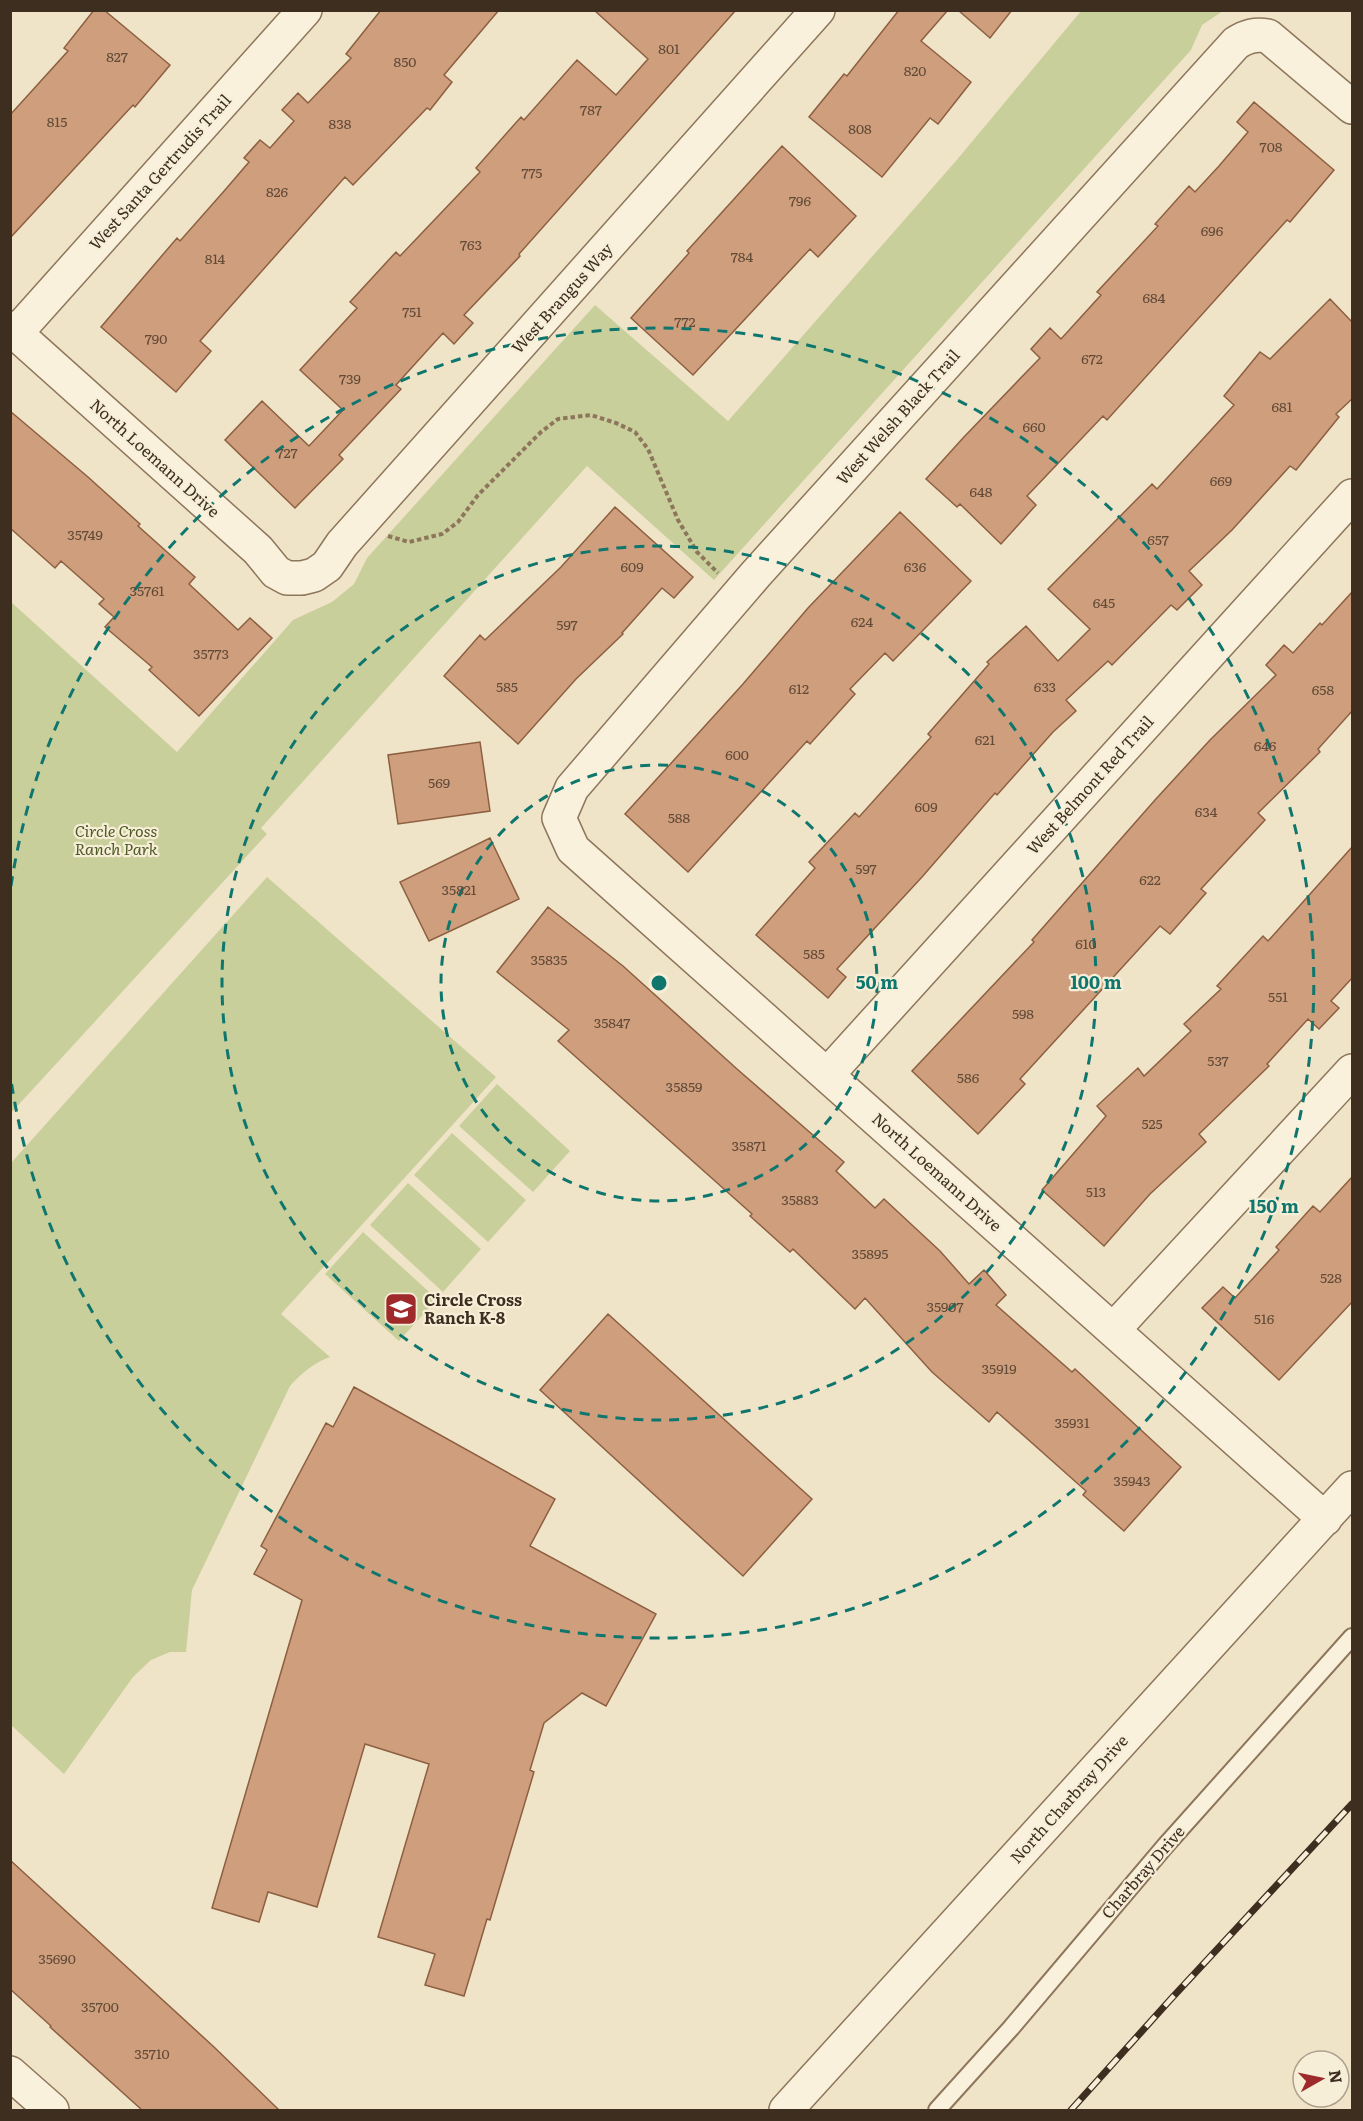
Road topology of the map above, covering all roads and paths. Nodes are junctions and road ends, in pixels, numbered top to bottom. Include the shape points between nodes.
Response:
1 (305, 10) edge
2 (818, 10) edge
3 (1353, 107) edge
4 (13, 331) edge
5 (1353, 496) edge
6 (380, 533) dead end
7 (302, 578) joint
8 (722, 578) dead end
9 (559, 819) joint
10 (1353, 1071) edge
11 (827, 1075) junction
12 (1114, 1329) junction
13 (1353, 1488) edge
14 (1325, 1519) junction
15 (1353, 1637) edge
16 (10, 2073) edge
17 (51, 2110) edge
18 (786, 2110) edge
19 (937, 2110) edge

1 - 4 street, West Santa Gertrudis Trail
2 - 7 street, West Brangus Way via 342,544 327,566
3 - 9 street, West Welsh Black Trail via 1268,36 1257,34 1236,43 756,574 572,788
4 - 7 street, North Loemann Drive via 258,550 276,572 287,578
5 - 11 street, West Belmont Red Trail
6 - 8 path via 409,543 442,534 458,522 478,495 541,432 558,419 591,415 635,432 648,449 678,520 697,552
9 - 11 street, North Loemann Drive via 573,849
10 - 12 street
11 - 12 street, North Loemann Drive
12 - 14 street, North Loemann Drive
13 - 14 street, North Charbray Drive
14 - 18 street, North Charbray Drive
15 - 19 lane, Charbray Drive via 1166,1845
16 - 17 street

